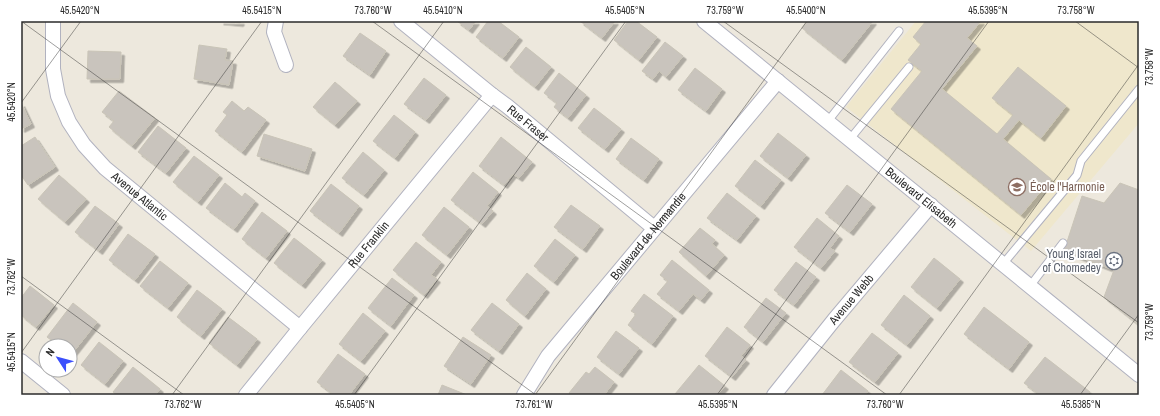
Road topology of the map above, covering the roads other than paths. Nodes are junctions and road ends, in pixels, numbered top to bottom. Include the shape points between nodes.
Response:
1 (53, 21) edge
2 (276, 21) edge
3 (401, 21) edge
4 (704, 21) edge
5 (899, 32) dead end
6 (286, 65) dead end
7 (909, 67) dead end
8 (778, 81) junction
9 (1139, 89) edge
10 (492, 95) junction
11 (828, 121) junction
12 (850, 139) junction
13 (931, 205) junction
14 (654, 228) junction
15 (1062, 243) dead end
16 (1003, 264) junction
17 (1030, 286) junction
18 (300, 328) junction
19 (21, 361) edge
20 (1139, 375) edge
21 (63, 395) edge
22 (246, 395) edge
23 (524, 395) edge
24 (774, 395) edge

1 - 18 street, Avenue Atlantic via 53,69 58,96 69,122 84,145 105,168
2 - 6 street via 274,32
3 - 10 street, Rue Fraser
4 - 8 street, Boulevard Elisabeth
5 - 11 lane
7 - 12 lane
8 - 11 street, Boulevard Elisabeth
8 - 14 street, Boulevard de Normandie
9 - 16 lane via 1081,161 1077,174
10 - 14 street, Rue Fraser
10 - 18 street, Rue Franklin
11 - 12 street, Boulevard Elisabeth
12 - 13 street, Boulevard Elisabeth
13 - 16 street, Boulevard Elisabeth
13 - 24 street, Avenue Webb
14 - 23 street, Boulevard de Normandie via 548,356
15 - 17 lane
16 - 17 street, Boulevard Elisabeth
17 - 20 street, Boulevard Elisabeth
18 - 22 street, Rue Franklin
19 - 21 street

